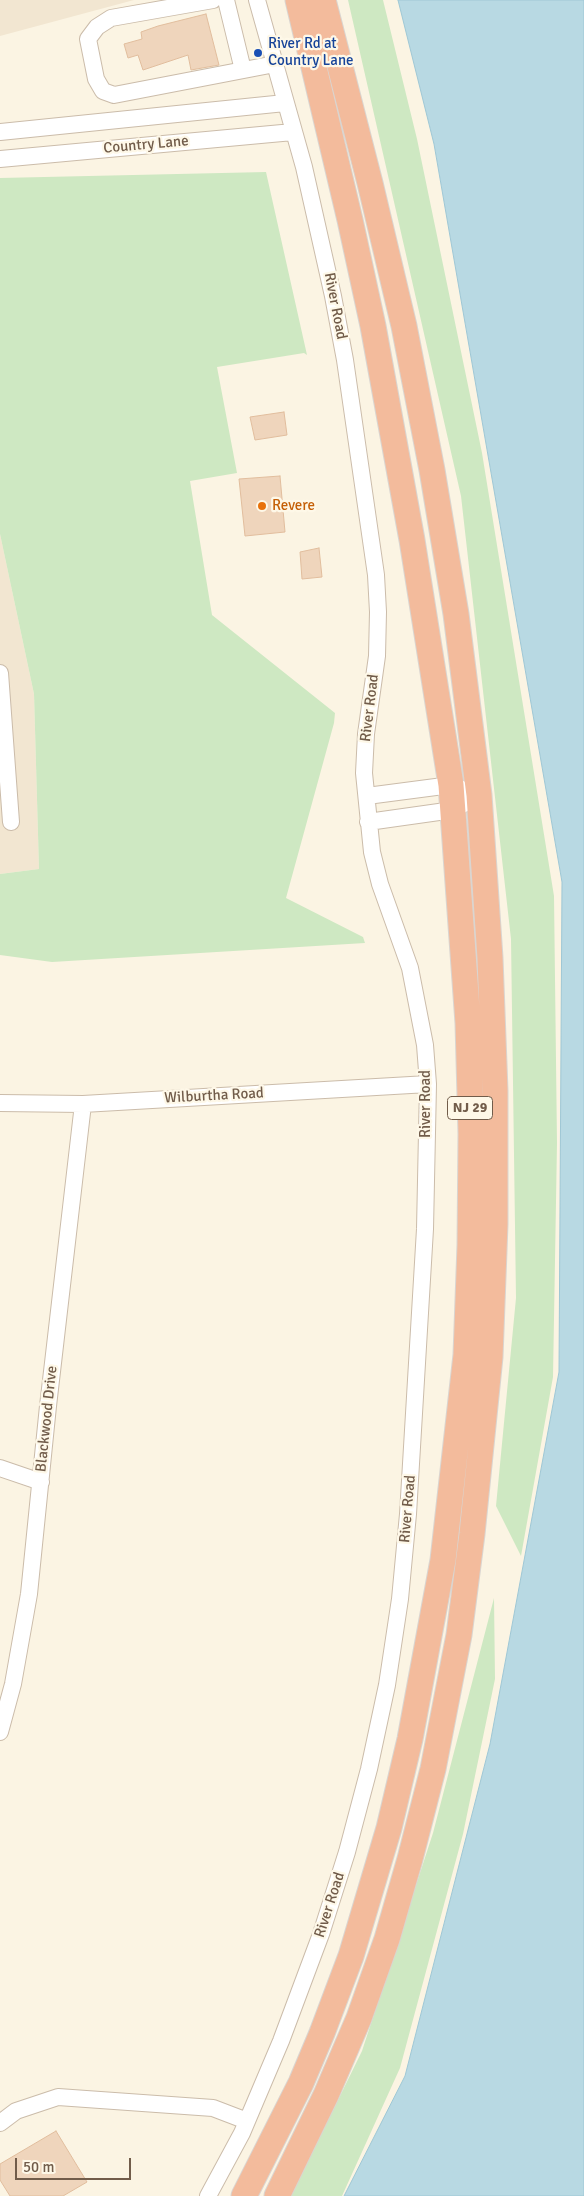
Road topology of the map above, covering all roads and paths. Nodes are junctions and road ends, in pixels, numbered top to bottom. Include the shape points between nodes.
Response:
1 (213, 0) edge
2 (226, 0) edge
3 (257, 0) edge
4 (298, 0) edge
5 (323, 0) edge
6 (275, 64) junction
7 (243, 70) junction
8 (285, 103) junction
9 (0, 132) edge
10 (293, 132) junction
11 (0, 159) edge
12 (0, 673) edge
13 (451, 785) junction
14 (479, 795) junction
15 (367, 796) junction
16 (453, 810) junction
17 (11, 822) dead end
18 (368, 822) junction
19 (428, 1084) junction
20 (0, 1103) edge
21 (83, 1104) junction
22 (0, 1468) edge
23 (41, 1482) junction
24 (0, 1732) edge
25 (247, 2121) junction
26 (0, 2123) edge
27 (208, 2196) edge
28 (244, 2196) edge
29 (277, 2196) edge

1 - 7 street via 111,18 97,27 88,40 96,80 103,91 114,95
2 - 7 street
3 - 6 street, River Road
4 - 13 highway, NJ 29 via 373,326 412,540
5 - 14 highway, NJ 29 via 370,183 419,398 456,614
6 - 7 street
6 - 8 street, River Road
8 - 9 street, Country Lane
8 - 10 street, River Road
10 - 11 street, Country Lane
10 - 15 street, River Road via 334,296 376,575 377,656 366,734 364,773
12 - 17 street
13 - 14 street
13 - 15 street
13 - 16 highway, NJ 29
14 - 16 street
14 - 29 highway, NJ 29 via 491,977 495,1224 490,1357 459,1635 433,1769 386,1939 359,2018
15 - 18 street, River Road
16 - 18 street
16 - 28 highway, NJ 29 via 468,1023 470,1236 466,1355 443,1560 410,1740 376,1878 351,1956 301,2084
18 - 19 street, River Road via 380,884 418,1002
19 - 21 street, Wilburtha Road
19 - 25 street, River Road via 422,1308 409,1504 400,1599 387,1685 369,1769 339,1878 281,2041
20 - 21 street, Wilburtha Road
21 - 23 street, Blackwood Drive
22 - 23 street
23 - 24 street, Blackwood Drive via 30,1594
25 - 26 street via 212,2108 58,2097 16,2110
25 - 27 street, River Road

